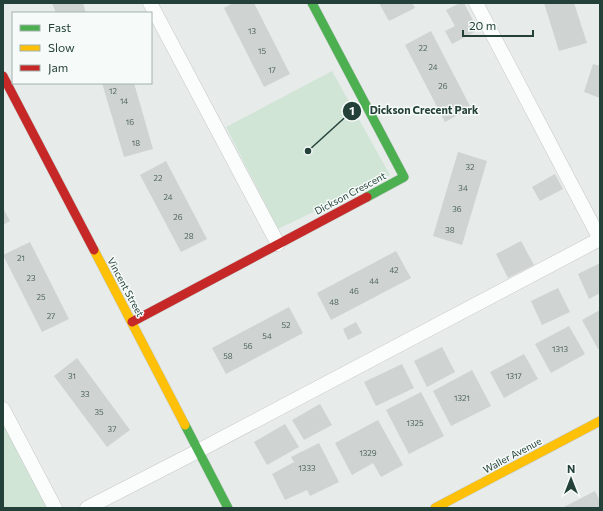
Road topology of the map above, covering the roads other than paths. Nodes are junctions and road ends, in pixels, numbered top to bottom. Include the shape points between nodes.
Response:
1 (150, 3) edge
2 (312, 3) edge
3 (476, 3) edge
4 (3, 76) edge
5 (600, 239) edge
6 (278, 244) junction
7 (132, 322) junction
8 (3, 409) edge
9 (600, 421) edge
10 (198, 450) junction
11 (55, 508) edge
12 (87, 508) edge
13 (228, 508) edge
14 (435, 508) edge

1 - 6 lane
2 - 6 street, Dickson Crescent via 404,177
3 - 5 lane
4 - 7 street, Vincent Street
5 - 10 lane
6 - 7 street, Dickson Crescent
7 - 10 street, Vincent Street
8 - 11 lane
9 - 14 street, Waller Avenue
10 - 12 lane
10 - 13 street, Vincent Street

